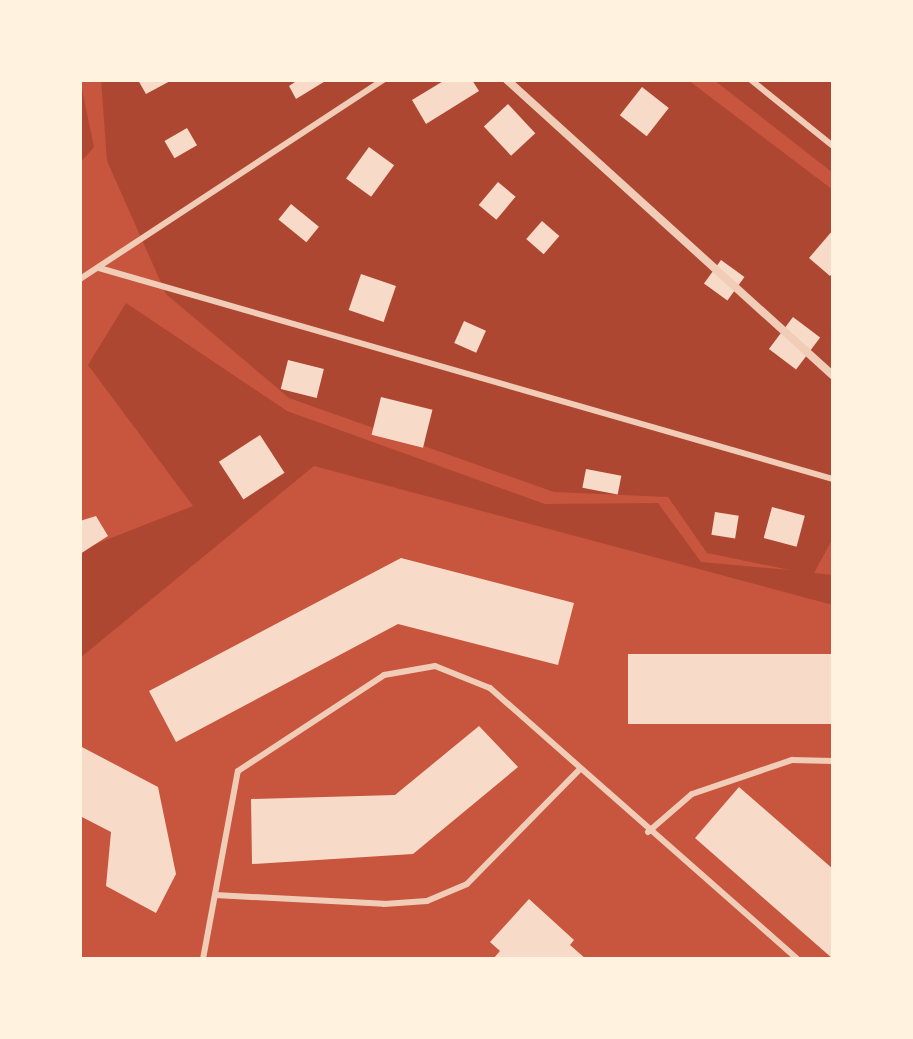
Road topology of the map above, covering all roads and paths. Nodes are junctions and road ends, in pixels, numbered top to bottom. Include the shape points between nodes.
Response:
1 (383, 80) edge
2 (507, 80) edge
3 (751, 80) edge
4 (833, 146) edge
5 (99, 268) junction
6 (80, 279) edge
7 (833, 376) edge
8 (833, 479) edge
9 (833, 761) edge
10 (579, 770) junction
11 (648, 832) junction
12 (215, 895) junction
13 (203, 959) edge
14 (797, 959) edge

1 - 5 lane
2 - 7 street
3 - 4 lane
5 - 6 lane
5 - 8 lane
9 - 11 lane via 792,760 692,794
10 - 11 lane
10 - 12 lane via 467,884 427,901
10 - 12 lane via 490,688 435,666 384,675 238,771
11 - 14 lane
12 - 13 lane

